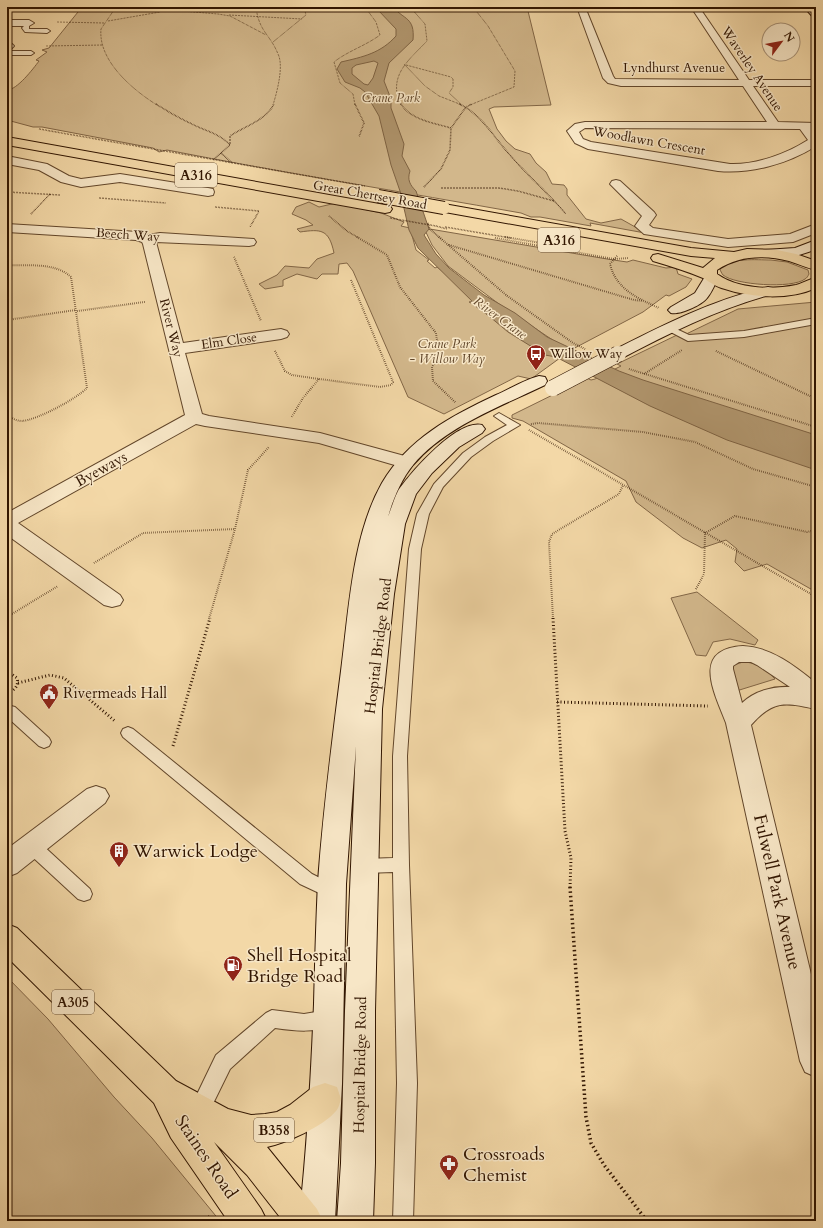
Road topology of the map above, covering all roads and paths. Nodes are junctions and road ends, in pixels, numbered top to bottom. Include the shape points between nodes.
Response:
1 (116, 7) edge
2 (255, 7) edge
3 (288, 7) edge
4 (365, 7) edge
5 (410, 7) edge
6 (440, 7) edge
7 (473, 7) edge
8 (581, 7) edge
9 (695, 7) edge
10 (115, 10) junction
11 (170, 10) junction
12 (414, 12) junction
13 (36, 13) dead end
14 (218, 14) junction
15 (257, 16) junction
16 (302, 19) junction
17 (107, 21) junction
18 (57, 22) dead end
19 (7, 23) edge
20 (104, 23) junction
21 (28, 25) junction
22 (47, 31) dead end
23 (269, 38) junction
24 (273, 42) junction
25 (104, 45) junction
26 (8, 48) edge
27 (31, 53) dead end
28 (106, 53) junction
29 (109, 53) dead end
30 (404, 64) junction
31 (746, 83) junction
32 (816, 83) edge
33 (461, 104) junction
34 (466, 107) junction
35 (774, 126) junction
36 (803, 126) junction
37 (816, 126) edge
38 (451, 128) junction
39 (36, 129) dead end
40 (7, 132) edge
41 (360, 137) dead end
42 (7, 141) edge
43 (230, 145) junction
44 (221, 153) junction
45 (7, 160) edge
46 (212, 160) junction
47 (234, 163) junction
48 (616, 184) dead end
49 (366, 186) dead end
50 (429, 188) dead end
51 (435, 188) dead end
52 (7, 192) edge
53 (208, 192) dead end
54 (555, 201) junction
55 (327, 213) dead end
56 (388, 214) junction
57 (568, 217) dead end
58 (28, 218) dead end
59 (440, 220) junction
60 (7, 228) edge
61 (816, 228) edge
62 (430, 229) dead end
63 (147, 239) junction
64 (249, 242) dead end
65 (816, 244) edge
66 (770, 253) junction
67 (609, 255) dead end
68 (617, 256) dead end
69 (734, 256) junction
70 (629, 258) dead end
71 (614, 259) junction
72 (7, 265) edge
73 (816, 266) edge
74 (238, 268) dead end
75 (711, 277) junction
76 (351, 280) dead end
77 (816, 282) edge
78 (816, 290) edge
79 (768, 291) junction
80 (794, 291) junction
81 (164, 300) junction
82 (643, 301) junction
83 (659, 308) dead end
84 (76, 310) junction
85 (7, 320) edge
86 (816, 321) edge
87 (668, 328) junction
88 (274, 335) junction
89 (692, 340) junction
90 (176, 349) junction
91 (611, 350) junction
92 (644, 374) dead end
93 (319, 379) junction
94 (816, 399) edge
95 (486, 413) junction
96 (7, 415) edge
97 (195, 417) junction
98 (515, 425) junction
99 (283, 432) junction
100 (415, 466) junction
101 (623, 486) junction
102 (816, 487) edge
103 (7, 520) edge
104 (7, 525) edge
105 (235, 529) junction
106 (816, 530) edge
107 (705, 533) junction
108 (77, 575) junction
109 (696, 589) dead end
110 (816, 597) edge
111 (112, 600) dead end
112 (7, 617) edge
113 (7, 671) edge
114 (18, 683) junction
115 (7, 695) edge
116 (816, 696) edge
117 (816, 700) edge
118 (557, 702) junction
119 (7, 710) edge
120 (735, 715) junction
121 (128, 733) joint
122 (44, 742) dead end
123 (167, 766) junction
124 (96, 796) dead end
125 (32, 846) junction
126 (7, 865) edge
127 (401, 865) junction
128 (365, 866) junction
129 (332, 880) junction
130 (84, 894) dead end
131 (7, 937) edge
132 (328, 1019) junction
133 (816, 1061) edge
134 (165, 1092) junction
135 (326, 1099) junction
136 (207, 1115) junction
137 (249, 1221) edge
138 (305, 1221) edge
139 (317, 1221) edge
140 (355, 1221) edge
141 (403, 1221) edge
142 (647, 1221) edge

1 - 10 path
2 - 11 path
2 - 15 path
3 - 16 path via 305,11 306,15
4 - 41 path via 379,26 380,34 368,44 344,54 334,62 340,83 353,94 356,108 364,123
5 - 12 path
6 - 12 path
7 - 34 path via 488,26 515,71 514,87
8 - 31 street, Lyndhurst Avenue via 608,78 612,81
9 - 31 street, Waverley Avenue
10 - 11 path
10 - 17 path
11 - 14 path
11 - 17 path
12 - 30 path via 425,24 427,41
13 - 21 street
14 - 15 path
14 - 23 path via 230,16
15 - 16 path
15 - 23 path
16 - 24 path
17 - 20 path
18 - 20 path
19 - 21 street
20 - 25 path via 100,34
21 - 22 lane via 25,28 27,31
23 - 24 path
24 - 43 path via 281,66 272,109 237,130 230,136
25 - 26 path
25 - 28 path
26 - 27 lane
28 - 29 path
28 - 43 path via 112,65 137,91 182,119 225,138
30 - 33 path via 425,86 439,96
30 - 33 path via 453,79 453,87 449,93
30 - 38 path via 397,83 399,106 407,113
31 - 32 street, Lyndhurst Avenue
31 - 35 street, Waverley Avenue
33 - 34 path
34 - 38 path
34 - 54 path
35 - 36 street, Woodlawn Crescent
35 - 36 street, Woodlawn Crescent via 585,125 573,131 579,141 588,145 718,168 735,168 759,165 808,147 815,140
36 - 37 street, Woodlawn Crescent
38 - 50 path via 450,150 441,169 422,188
39 - 46 path
40 - 59 main road, Great Chertsey Road / A316, bridge via 378,196
42 - 56 main road, Great Chertsey Road / A316
43 - 44 path
44 - 46 path
44 - 47 path
45 - 53 street via 43,167 65,179 81,183 120,178
46 - 47 path
47 - 49 path
48 - 61 street via 649,215 642,226 649,231 728,244 793,238
51 - 54 path via 518,191
52 - 58 path via 50,194
54 - 57 path
55 - 95 path via 348,231 387,255 400,287 436,333 439,354 432,366 433,382 444,394
56 - 59 main road, Great Chertsey Road / A316
56 - 59 path, bridge
59 - 67 path
59 - 69 main road, Great Chertsey Road / A316
59 - 71 path
59 - 75 main road, Great Chertsey Road / A316 via 659,258
60 - 63 street, Beech Way via 138,236
62 - 82 path via 447,244
63 - 64 street, Beech Way via 160,237
63 - 81 street, River Way
65 - 66 street via 797,252
66 - 69 main road, A316
66 - 73 main road, A316 via 805,260
68 - 71 path
69 - 75 main road, A316 via 718,261 710,268
70 - 71 path
71 - 82 path via 610,264 611,273 623,288
72 - 84 path via 54,268 68,273 71,277
74 - 88 path
75 - 79 main road, A316 via 735,288
75 - 91 street, Hospital Bridge Road via 702,296
76 - 93 path via 393,382 380,387
77 - 80 main road, A316
78 - 80 main road, A316
79 - 80 main road, A316
79 - 87 street, Hospital Bridge Road via 728,301
81 - 84 path
81 - 90 street, River Way
82 - 83 path
84 - 85 path
84 - 96 path via 88,388 85,392 29,419 16,420
86 - 89 lane
87 - 89 lane
87 - 91 street, Hospital Bridge Road
88 - 90 street, Elm Close
88 - 93 path via 285,371 292,375
89 - 92 path
89 - 94 path
90 - 97 street, River Way
91 - 95 street, Hospital Bridge Road, bridge via 546,385
93 - 99 path via 303,398
95 - 98 lane
95 - 100 street, Hospital Bridge Road via 430,439
97 - 99 street via 205,421
97 - 103 street, Byeways
98 - 101 path via 533,432
98 - 102 path via 538,423 643,432 695,442 753,469
98 - 127 lane via 480,445 457,464 430,499 418,530 400,756
99 - 100 street via 320,438
99 - 105 path via 248,470
100 - 128 street, Hospital Bridge Road via 395,524 383,594 370,709
100 - 129 street, Hospital Bridge Road via 389,488 378,515 366,568 341,772
101 - 107 path
101 - 118 path via 619,494 552,534 548,542
104 - 108 street
105 - 108 path via 142,533
105 - 123 path
106 - 107 path via 807,532 735,516
107 - 109 path via 704,574
107 - 110 path
108 - 111 street
108 - 112 path
113 - 114 path
114 - 115 path
114 - 121 path via 50,675 64,678
116 - 120 street, Fulwell Park Avenue via 798,681 757,656 742,653 729,657 722,665 722,675
117 - 120 street via 793,695 772,697
118 - 120 path via 641,704
118 - 142 path via 565,831 571,858 570,883 586,1117 591,1142 604,1165
119 - 122 lane
120 - 133 street, Fulwell Park Avenue
121 - 123 lane
123 - 129 lane via 306,879
124 - 125 street
125 - 126 street
125 - 130 lane
127 - 128 lane
127 - 141 lane via 407,1083
128 - 129 street
128 - 140 street, Hospital Bridge Road
129 - 132 street, Hospital Bridge Road
131 - 134 main road, Staines Road / A305
132 - 135 street, Hospital Bridge Road
132 - 136 lane via 304,1023 272,1019 223,1062
134 - 136 main road, Staines Road / A305
134 - 137 main road, Staines Road / A305 via 183,1126
135 - 136 main road, B358 via 298,1118 269,1131 251,1132 235,1129
135 - 139 street, Hospital Bridge Road
136 - 138 main road, Staines Road / A305 via 259,1163

